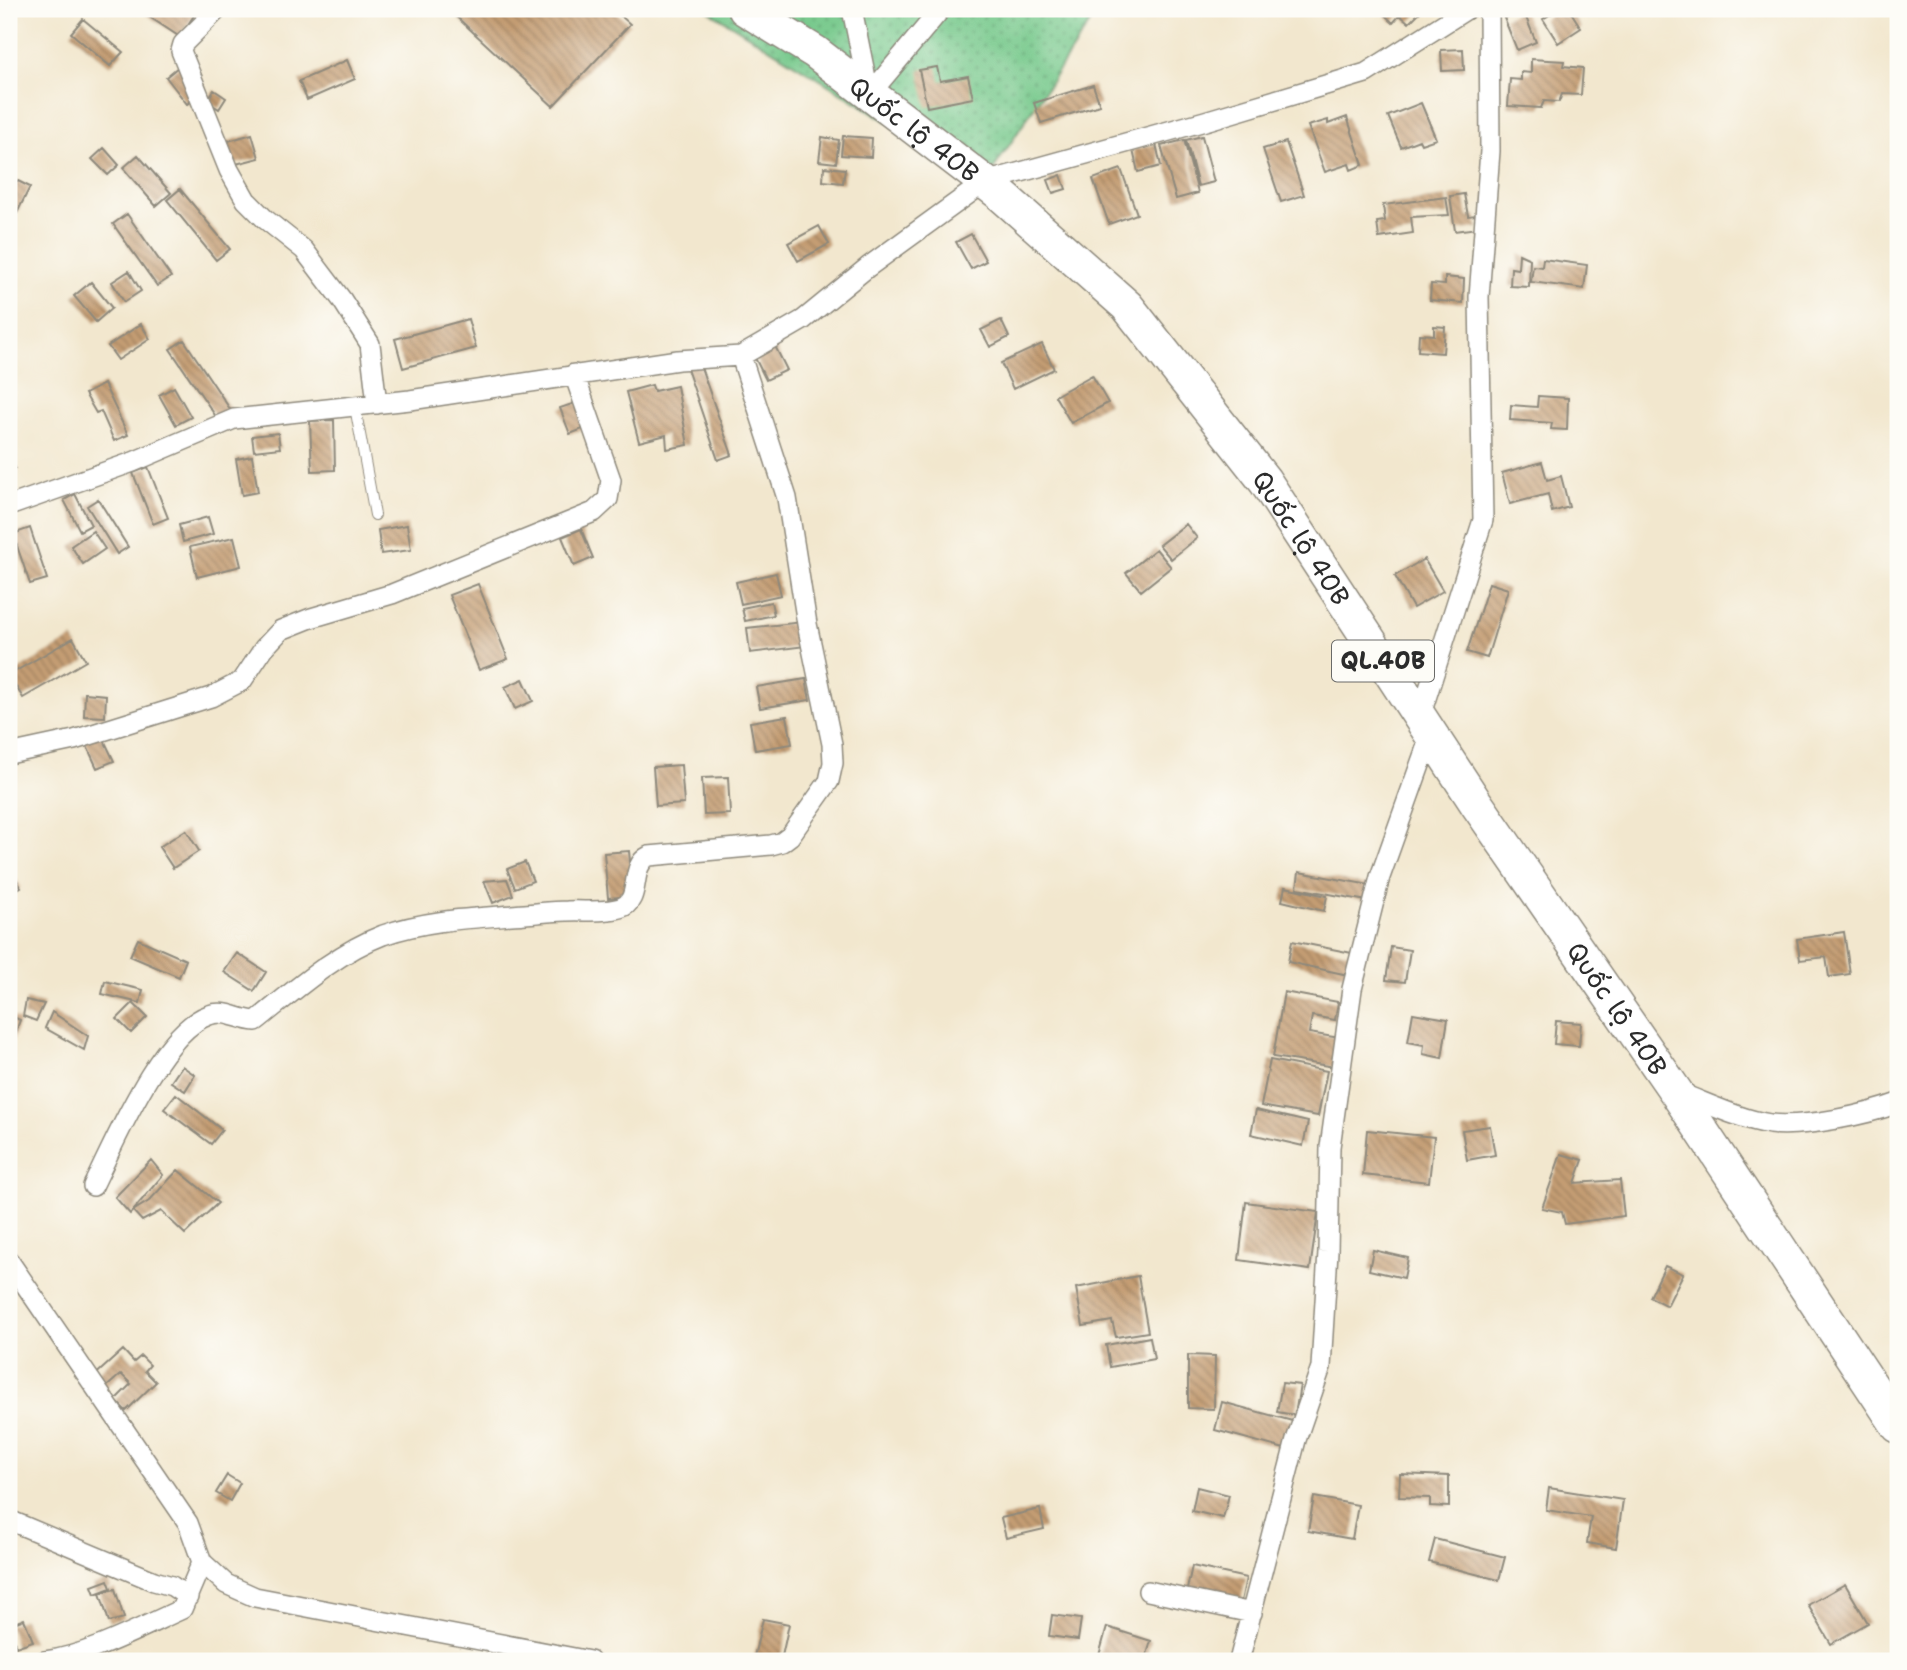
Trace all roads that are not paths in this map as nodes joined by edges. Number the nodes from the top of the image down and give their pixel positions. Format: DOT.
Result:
graph roads {
  1 [pos="218,9"];
  2 [pos="745,9"];
  3 [pos="852,9"];
  4 [pos="941,9"];
  5 [pos="1492,11"];
  6 [pos="1453,12"];
  7 [pos="870,94"];
  8 [pos="985,182"];
  9 [pos="741,356"];
  10 [pos="574,374"];
  11 [pos="377,404"];
  12 [pos="355,407"];
  13 [pos="9,506"];
  14 [pos="375,515"];
  15 [pos="1425,726"];
  16 [pos="9,754"];
  17 [pos="1676,1092"];
  18 [pos="1898,1103"];
  19 [pos="93,1186"];
  20 [pos="9,1261"];
  21 [pos="1898,1426"];
  22 [pos="9,1520"];
  23 [pos="202,1562"];
  24 [pos="1148,1591"];
  25 [pos="188,1597"];
  26 [pos="1252,1613"];
  27 [pos="45,1661"];
  28 [pos="590,1661"];
  29 [pos="1240,1661"];
  1 -- 11 [label="street"];
  2 -- 7 [label="highway, Quốc lộ 40B / QL.40B"];
  3 -- 7 [label="street"];
  4 -- 7 [label="street"];
  5 -- 15 [label="street"];
  6 -- 8 [label="street"];
  7 -- 8 [label="highway, Quốc lộ 40B / QL.40B"];
  8 -- 9 [label="street"];
  8 -- 15 [label="highway, Quốc lộ 40B / QL.40B"];
  9 -- 10 [label="street"];
  9 -- 19 [label="street"];
  10 -- 11 [label="street"];
  10 -- 16 [label="street"];
  11 -- 12 [label="street"];
  12 -- 13 [label="street"];
  12 -- 14 [label="lane"];
  15 -- 17 [label="highway, Quốc lộ 40B / QL.40B"];
  15 -- 26 [label="street"];
  17 -- 18 [label="street"];
  17 -- 21 [label="highway, Quốc lộ 40B / QL.40B"];
  20 -- 23 [label="street"];
  22 -- 25 [label="street"];
  23 -- 25 [label="street"];
  23 -- 28 [label="street"];
  24 -- 26 [label="street"];
  25 -- 27 [label="street"];
  26 -- 29 [label="street"];
}
